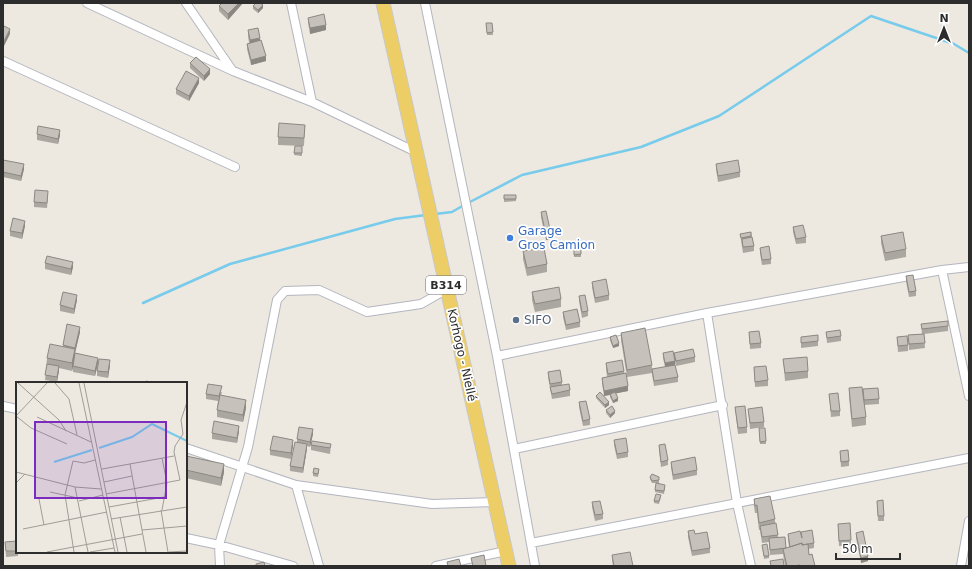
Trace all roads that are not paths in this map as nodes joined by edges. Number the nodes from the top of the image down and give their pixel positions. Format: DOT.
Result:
graph roads {
  1 [pos="87,3"];
  2 [pos="186,3"];
  3 [pos="291,3"];
  4 [pos="383,3"];
  5 [pos="425,3"];
  6 [pos="3,61"];
  7 [pos="233,71"];
  8 [pos="312,102"];
  9 [pos="416,152"];
  10 [pos="235,167"];
  11 [pos="969,267"];
  12 [pos="942,270"];
  13 [pos="447,289"];
  14 [pos="707,313"];
  15 [pos="497,356"];
  16 [pos="969,396"];
  17 [pos="722,405"];
  18 [pos="3,406"];
  19 [pos="16,409"];
  20 [pos="187,448"];
  21 [pos="514,449"];
  22 [pos="969,458"];
  23 [pos="242,468"];
  24 [pos="296,485"];
  25 [pos="495,502"];
  26 [pos="737,503"];
  27 [pos="969,520"];
  28 [pos="187,538"];
  29 [pos="531,543"];
  30 [pos="219,545"];
  31 [pos="506,551"];
  32 [pos="220,566"];
  33 [pos="293,566"];
  34 [pos="319,566"];
  35 [pos="436,566"];
  36 [pos="509,566"];
  37 [pos="535,566"];
  38 [pos="751,566"];
  39 [pos="959,566"];
  1 -- 7 [label="street"];
  2 -- 7 [label="street"];
  3 -- 8 [label="street"];
  4 -- 9 [label="main road, Korhogo - Niellé / B314"];
  5 -- 15 [label="street"];
  6 -- 10 [label="street"];
  7 -- 8 [label="street"];
  8 -- 9 [label="street"];
  9 -- 13 [label="main road, Korhogo - Niellé / B314"];
  11 -- 12 [label="street"];
  12 -- 14 [label="street"];
  12 -- 16 [label="street"];
  13 -- 23 [label="street"];
  13 -- 25 [label="main road, Korhogo - Niellé / B314"];
  14 -- 15 [label="street"];
  14 -- 17 [label="street"];
  15 -- 21 [label="street"];
  17 -- 21 [label="street"];
  17 -- 26 [label="street"];
  18 -- 19 [label="street"];
  20 -- 23 [label="street"];
  21 -- 29 [label="street"];
  22 -- 26 [label="street"];
  23 -- 24 [label="street"];
  23 -- 30 [label="street"];
  24 -- 25 [label="street"];
  24 -- 34 [label="street"];
  25 -- 31 [label="main road, Korhogo - Niellé / B314"];
  26 -- 29 [label="street"];
  26 -- 38 [label="street"];
  27 -- 39 [label="street"];
  28 -- 30 [label="street"];
  29 -- 37 [label="street"];
  30 -- 32 [label="street"];
  30 -- 33 [label="street"];
  31 -- 35 [label="street"];
  31 -- 36 [label="main road, Korhogo - Niellé / B314"];
}
